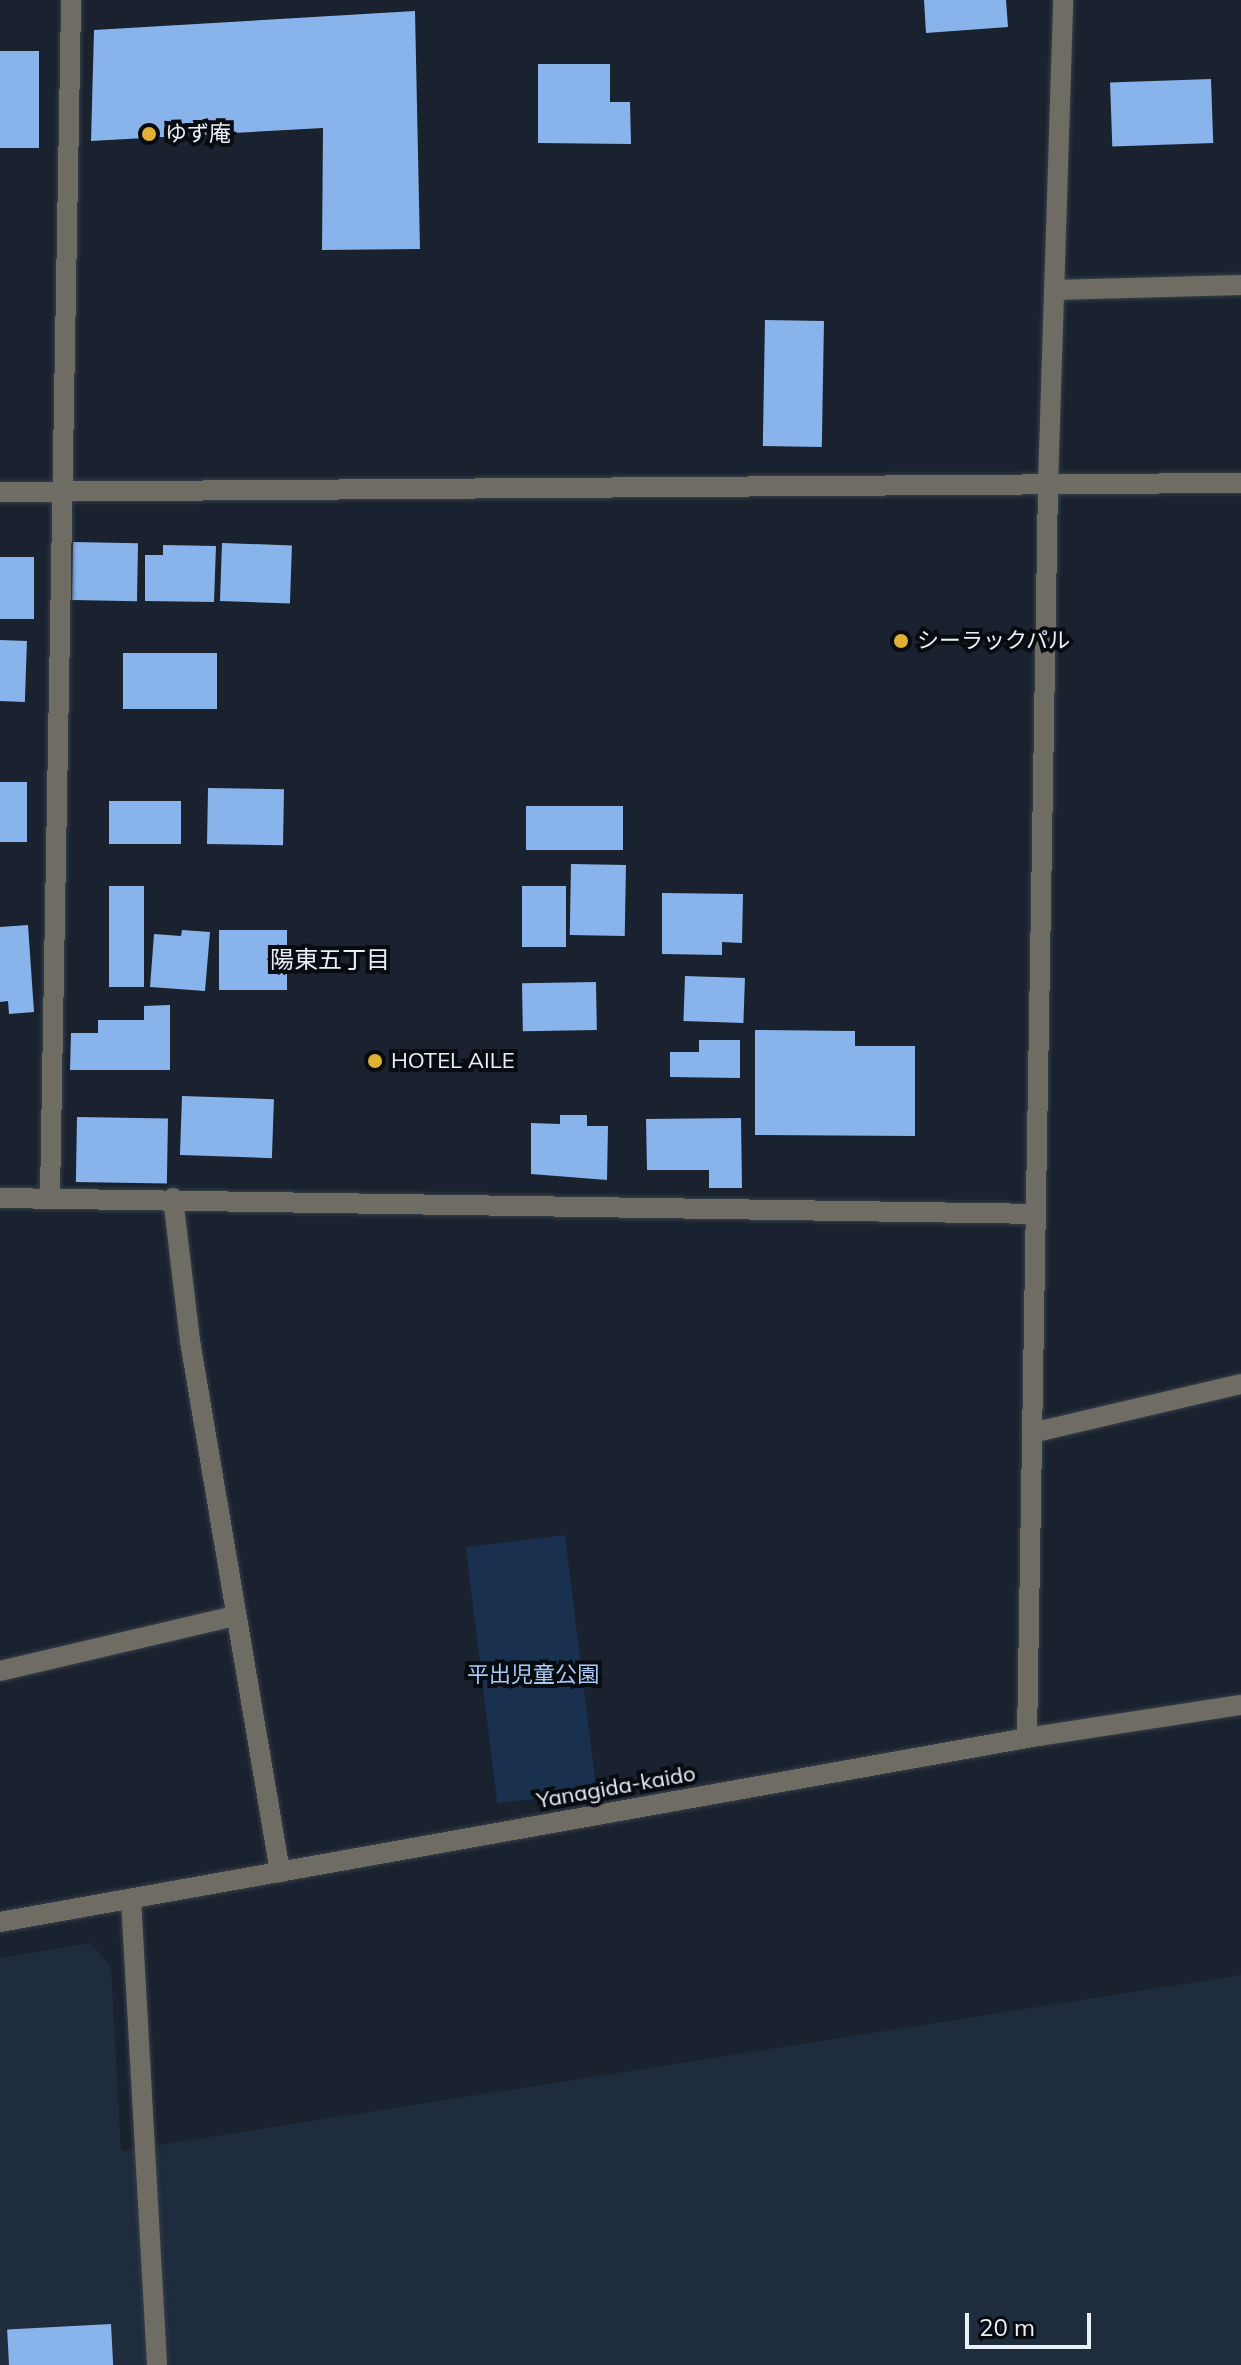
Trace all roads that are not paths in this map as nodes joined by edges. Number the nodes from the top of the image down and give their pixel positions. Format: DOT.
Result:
graph roads {
  1 [pos="71,0"];
  2 [pos="1063,0"];
  3 [pos="1241,285"];
  4 [pos="1054,290"];
  5 [pos="1241,483"];
  6 [pos="1048,485"];
  7 [pos="0,492"];
  8 [pos="60,493"];
  9 [pos="50,1196"];
  10 [pos="0,1198"];
  11 [pos="173,1198"];
  12 [pos="1036,1214"];
  13 [pos="1241,1384"];
  14 [pos="1032,1433"];
  15 [pos="235,1616"];
  16 [pos="0,1671"];
  17 [pos="1241,1705"];
  18 [pos="1027,1738"];
  19 [pos="280,1872"];
  20 [pos="131,1899"];
  21 [pos="0,1922"];
  22 [pos="157,2365"];
  1 -- 8 [label="street"];
  2 -- 4 [label="street"];
  3 -- 4 [label="street"];
  4 -- 6 [label="street"];
  5 -- 6 [label="street"];
  6 -- 8 [label="street"];
  6 -- 12 [label="street"];
  7 -- 8 [label="street"];
  8 -- 9 [label="street"];
  9 -- 10 [label="street"];
  9 -- 11 [label="street"];
  11 -- 12 [label="street"];
  11 -- 15 [label="street"];
  12 -- 14 [label="street"];
  13 -- 14 [label="street"];
  14 -- 18 [label="street"];
  15 -- 16 [label="street"];
  15 -- 19 [label="street"];
  17 -- 18 [label="street, Yanagida-kaido"];
  18 -- 19 [label="street, Yanagida-kaido"];
  19 -- 20 [label="street, Yanagida-kaido"];
  20 -- 21 [label="street, Yanagida-kaido"];
  20 -- 22 [label="street"];
}
